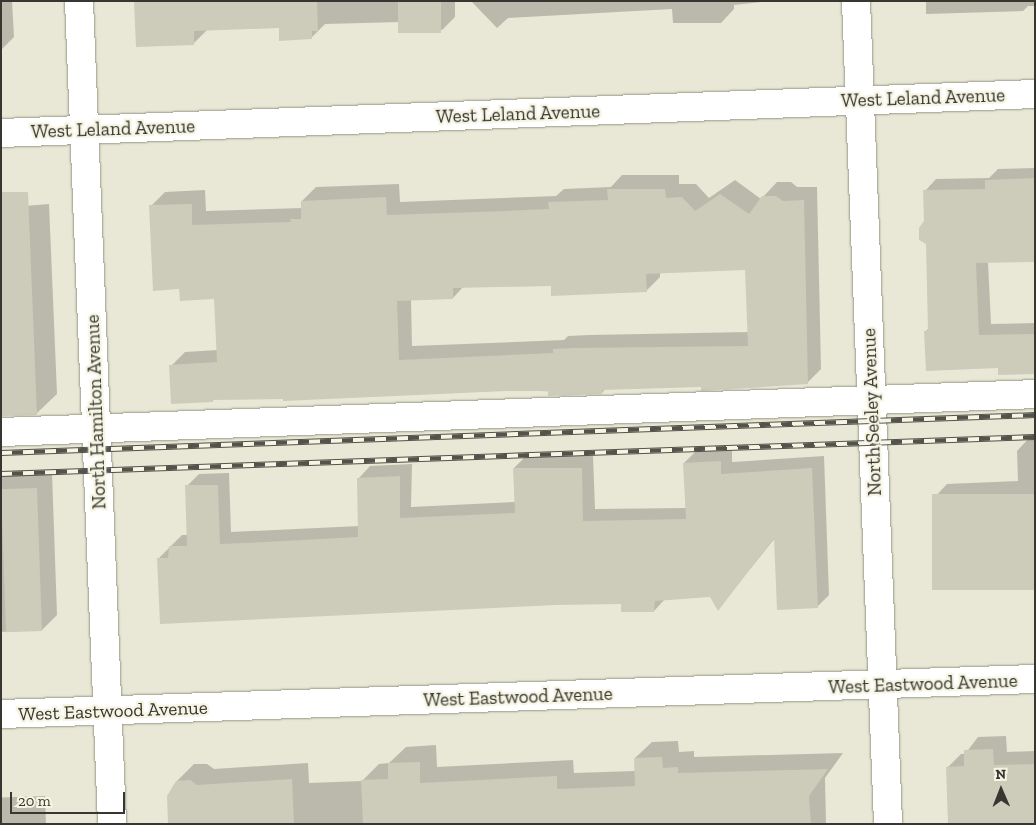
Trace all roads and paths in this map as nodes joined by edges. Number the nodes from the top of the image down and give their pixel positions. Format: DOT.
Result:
graph roads {
  1 [pos="79,1"];
  2 [pos="856,1"];
  3 [pos="1035,94"];
  4 [pos="860,100"];
  5 [pos="84,130"];
  6 [pos="1,133"];
  7 [pos="1035,394"];
  8 [pos="871,400"];
  9 [pos="96,428"];
  10 [pos="1,432"];
  11 [pos="1035,679"];
  12 [pos="883,685"];
  13 [pos="107,711"];
  14 [pos="1,714"];
  15 [pos="112,824"];
  16 [pos="888,824"];
  1 -- 5 [label="street, North Hamilton Avenue"];
  2 -- 4 [label="street, North Seeley Avenue"];
  3 -- 4 [label="street, West Leland Avenue"];
  4 -- 5 [label="street, West Leland Avenue"];
  4 -- 8 [label="street, North Seeley Avenue"];
  5 -- 6 [label="street, West Leland Avenue"];
  5 -- 9 [label="street, North Hamilton Avenue"];
  7 -- 8 [label="street"];
  8 -- 9 [label="street"];
  8 -- 12 [label="street, North Seeley Avenue"];
  9 -- 10 [label="street"];
  9 -- 13 [label="street, North Hamilton Avenue"];
  11 -- 12 [label="street, West Eastwood Avenue"];
  12 -- 13 [label="street, West Eastwood Avenue"];
  12 -- 16 [label="street, North Seeley Avenue"];
  13 -- 14 [label="street, West Eastwood Avenue"];
  13 -- 15 [label="street, North Hamilton Avenue"];
}
